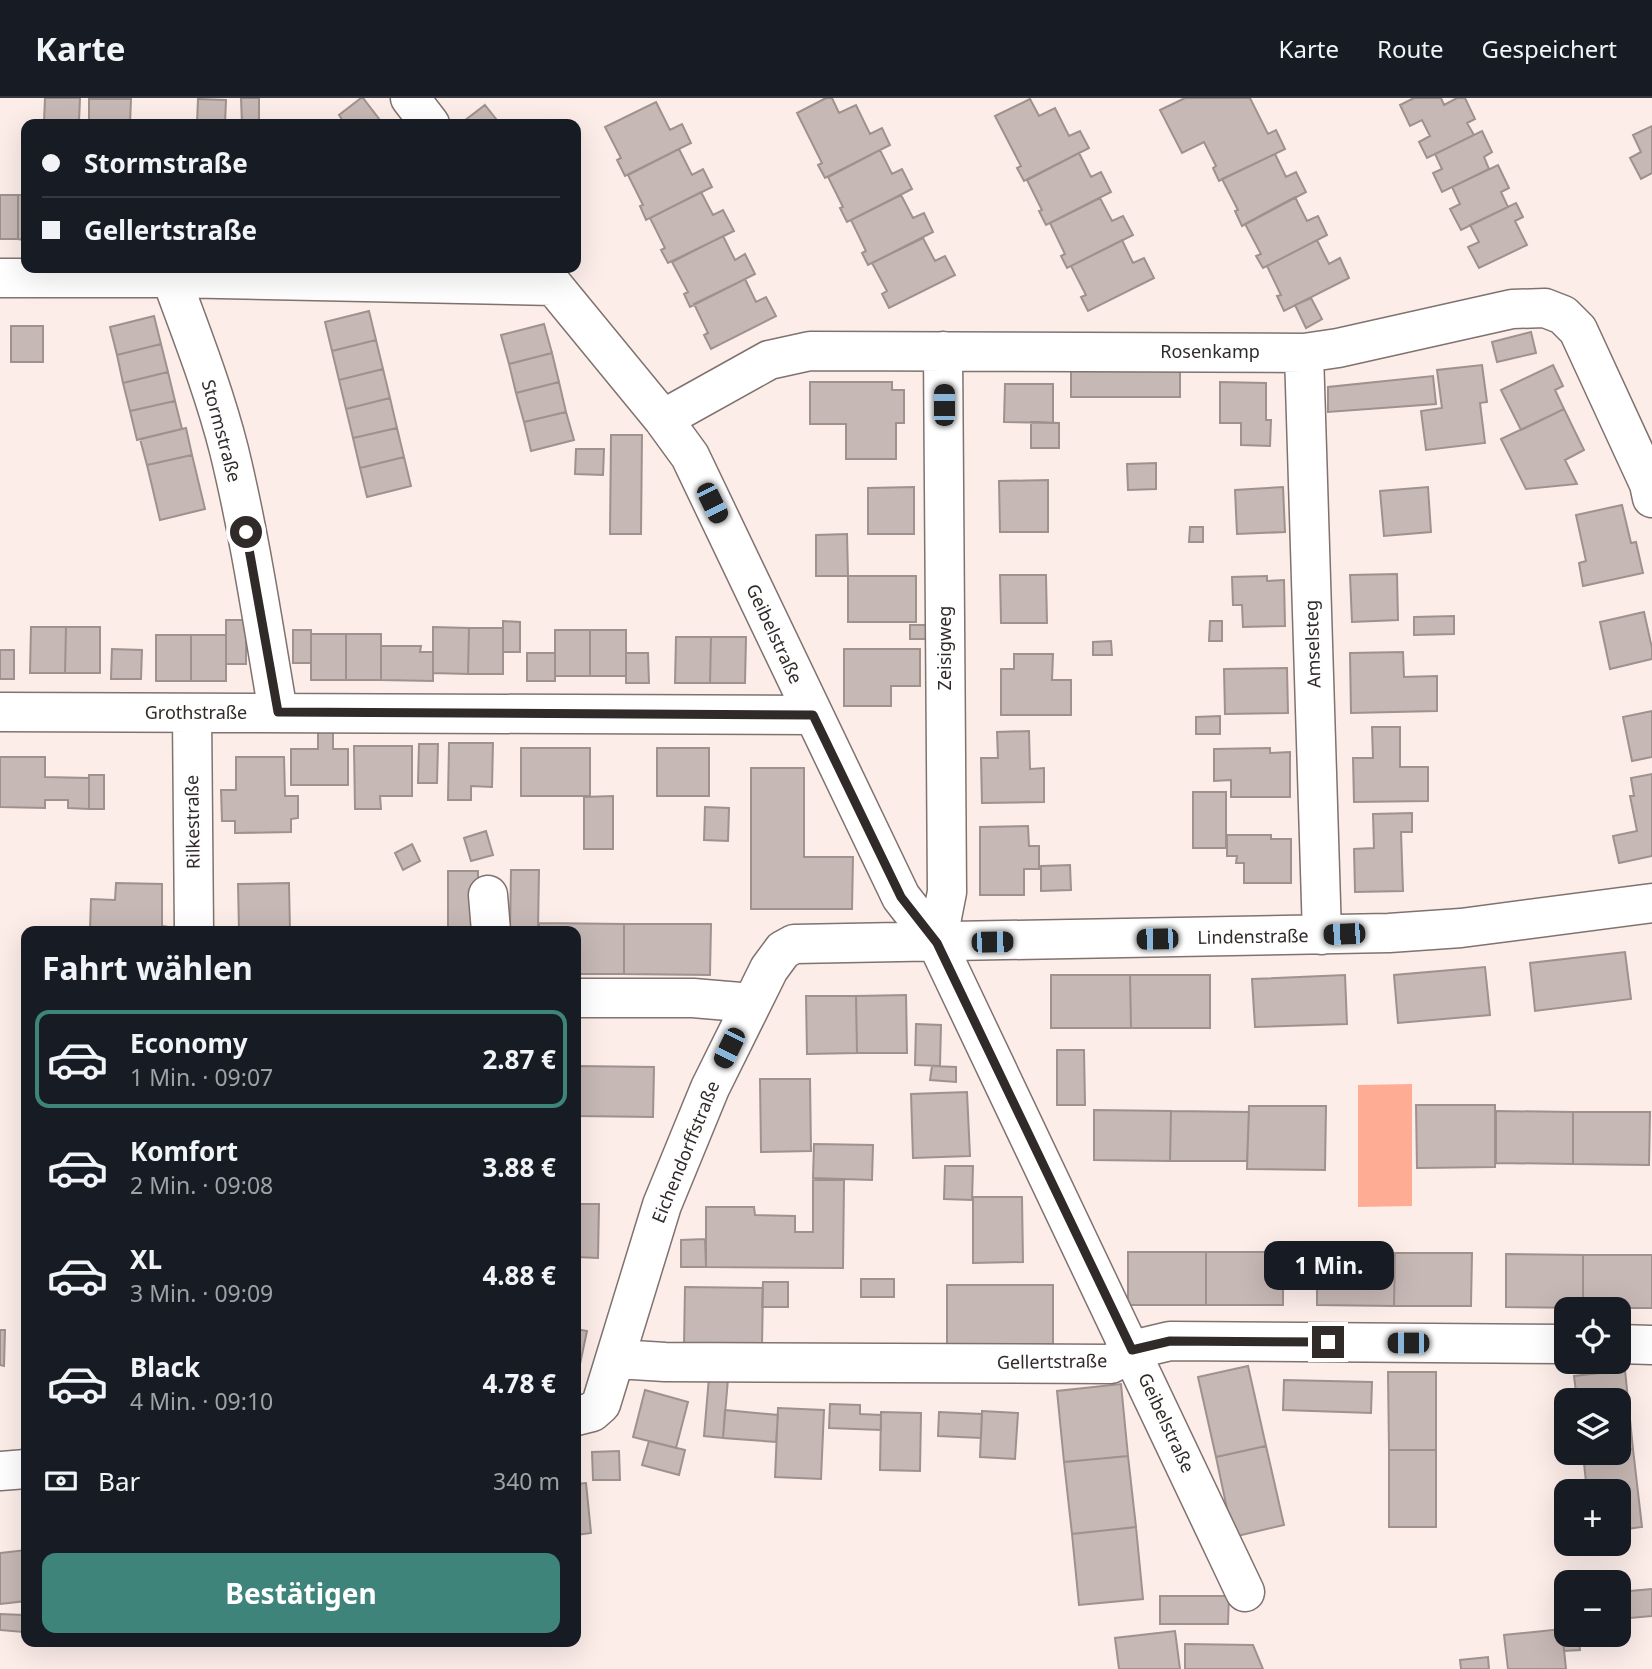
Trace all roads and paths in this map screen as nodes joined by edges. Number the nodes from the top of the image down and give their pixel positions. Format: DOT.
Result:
graph roads {
  1 [pos="410,98"];
  2 [pos="426,119"];
  3 [pos="546,277"];
  4 [pos="0,278"];
  5 [pos="171,278"];
  6 [pos="943,351"];
  7 [pos="1304,353"];
  8 [pos="663,419"];
  9 [pos="1651,488"];
  10 [pos="0,712"];
  11 [pos="278,712"];
  12 [pos="192,714"];
  13 [pos="813,715"];
  14 [pos="1652,903"];
  15 [pos="194,926"];
  16 [pos="1322,935"];
  17 [pos="937,943"];
  18 [pos="581,998"];
  19 [pos="752,1003"];
  20 [pos="1554,1344"];
  21 [pos="1631,1345"];
  22 [pos="1652,1345"];
  23 [pos="1132,1350"];
  24 [pos="617,1359"];
  25 [pos="581,1415"];
  26 [pos="21,1469"];
  27 [pos="0,1471"];
  28 [pos="1245,1592"];
  1 -- 2 [label="street"];
  3 -- 5 [label="street"];
  3 -- 8 [label="street, Geibelstraße"];
  4 -- 5 [label="street"];
  5 -- 11 [label="street, Stormstraße"];
  6 -- 7 [label="street, Rosenkamp"];
  6 -- 8 [label="street, Rosenkamp"];
  6 -- 17 [label="street, Zeisigweg"];
  7 -- 9 [label="street, Rosenkamp"];
  7 -- 16 [label="street, Amselsteg"];
  8 -- 13 [label="street, Geibelstraße"];
  10 -- 12 [label="street, Grothstraße"];
  11 -- 12 [label="street, Grothstraße"];
  11 -- 13 [label="street, Grothstraße"];
  12 -- 15 [label="street, Rilkestraße"];
  13 -- 17 [label="street, Geibelstraße"];
  14 -- 16 [label="street, Lindenstraße"];
  16 -- 17 [label="street, Lindenstraße"];
  17 -- 19 [label="street, Eichendorffstraße"];
  17 -- 23 [label="street, Geibelstraße"];
  18 -- 19 [label="street"];
  19 -- 24 [label="street, Eichendorffstraße"];
  20 -- 23 [label="street, Gellertstraße"];
  21 -- 22 [label="street"];
  23 -- 24 [label="street, Gellertstraße"];
  23 -- 28 [label="street, Geibelstraße"];
  24 -- 25 [label="street, Eichendorffstraße"];
  26 -- 27 [label="street"];
}
